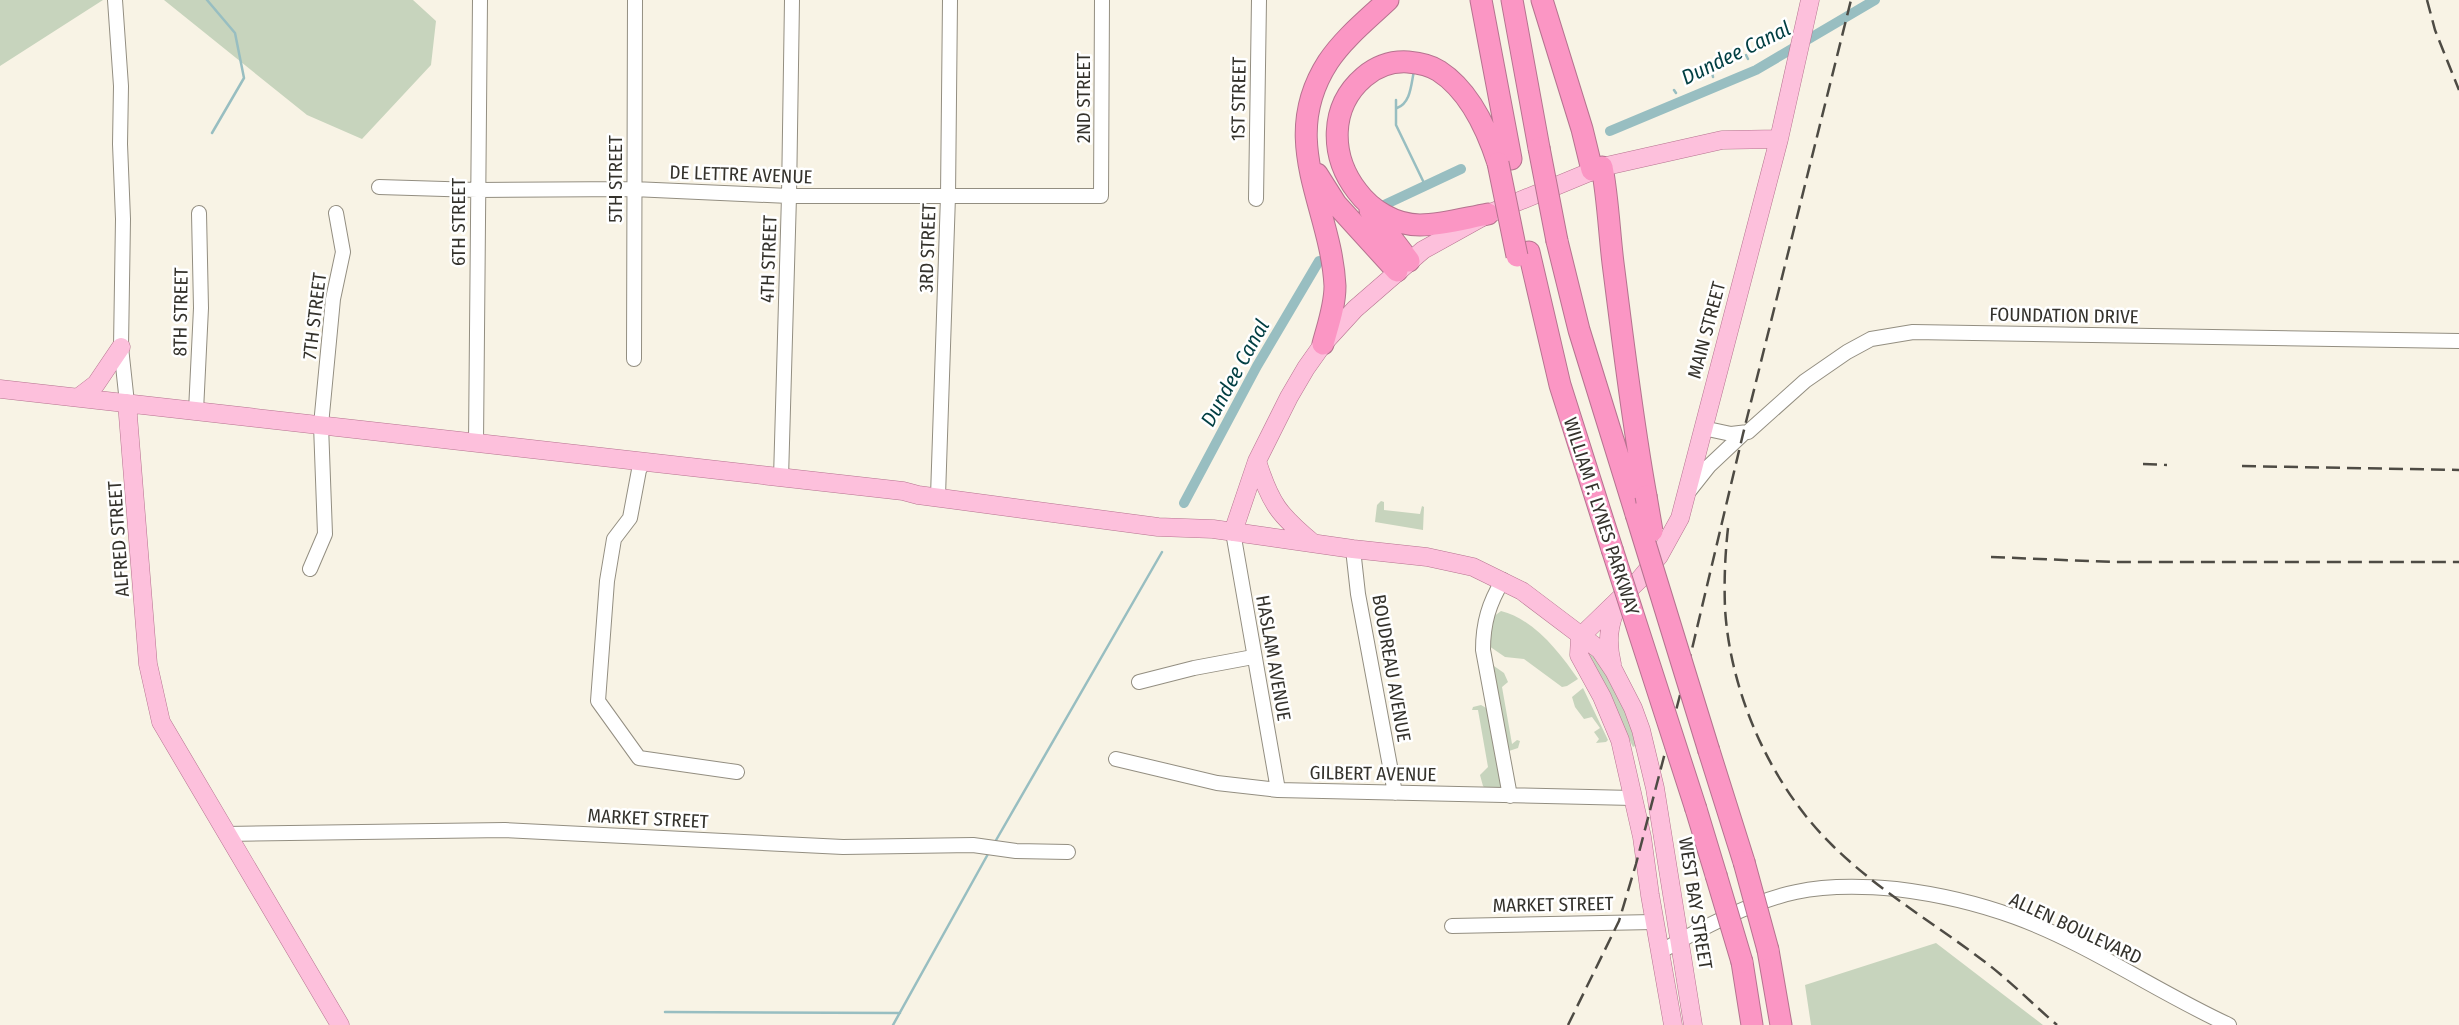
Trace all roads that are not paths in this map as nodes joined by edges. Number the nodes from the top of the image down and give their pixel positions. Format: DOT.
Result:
graph roads {
  1 [pos="116,0"];
  2 [pos="480,0"];
  3 [pos="635,0"];
  4 [pos="792,0"];
  5 [pos="950,0"];
  6 [pos="1102,0"];
  7 [pos="1259,0"];
  8 [pos="1388,0"];
  9 [pos="1481,0"];
  10 [pos="1512,0"];
  11 [pos="1542,0"];
  12 [pos="1810,0"];
  13 [pos="1779,139"];
  14 [pos="1306,154"];
  15 [pos="1505,161"];
  16 [pos="1602,167"];
  17 [pos="379,187"];
  18 [pos="477,190"];
  19 [pos="633,190"];
  20 [pos="1358,192"];
  21 [pos="789,196"];
  22 [pos="948,196"];
  23 [pos="1101,196"];
  24 [pos="1256,200"];
  25 [pos="198,213"];
  26 [pos="336,213"];
  27 [pos="1488,214"];
  28 [pos="1403,266"];
  29 [pos="2459,341"];
  30 [pos="1323,344"];
  31 [pos="121,346"];
  32 [pos="635,359"];
  33 [pos="0,389"];
  34 [pos="79,397"];
  35 [pos="127,403"];
  36 [pos="196,411"];
  37 [pos="321,425"];
  38 [pos="1703,428"];
  39 [pos="1743,434"];
  40 [pos="476,443"];
  41 [pos="1257,461"];
  42 [pos="644,463"];
  43 [pos="781,478"];
  44 [pos="1688,495"];
  45 [pos="938,496"];
  46 [pos="1641,505"];
  47 [pos="1233,532"];
  48 [pos="1313,543"];
  49 [pos="1353,550"];
  50 [pos="310,569"];
  51 [pos="1503,580"];
  52 [pos="1621,598"];
  53 [pos="1580,637"];
  54 [pos="1254,657"];
  55 [pos="1614,671"];
  56 [pos="1139,682"];
  57 [pos="1116,759"];
  58 [pos="737,772"];
  59 [pos="1278,790"];
  60 [pos="1395,793"];
  61 [pos="1510,796"];
  62 [pos="1633,798"];
  63 [pos="226,834"];
  64 [pos="1068,852"];
  65 [pos="1654,922"];
  66 [pos="1452,926"];
  67 [pos="1681,940"];
  68 [pos="1660,952"];
  69 [pos="340,1025"];
  70 [pos="1673,1025"];
  71 [pos="1693,1025"];
  72 [pos="1752,1025"];
  73 [pos="1781,1025"];
  74 [pos="2229,1025"];
  1 -- 31 [label="street, ALFRED STREET"];
  2 -- 18 [label="street, 6TH STREET"];
  3 -- 19 [label="street, 5TH STREET"];
  4 -- 21 [label="street, 4TH STREET"];
  5 -- 22 [label="street, 3RD STREET"];
  6 -- 23 [label="street, 2ND STREET"];
  7 -- 24 [label="street, 1ST STREET"];
  8 -- 14 [label="highway"];
  9 -- 15 [label="highway, WILLIAM F. LYNES PARKWAY"];
  10 -- 46 [label="highway, WILLIAM F. LYNES PARKWAY, bridge"];
  11 -- 16 [label="highway"];
  12 -- 13 [label="main road, MAIN STREET"];
  13 -- 16 [label="main road"];
  13 -- 38 [label="main road, MAIN STREET"];
  14 -- 28 [label="highway"];
  14 -- 30 [label="highway"];
  15 -- 20 [label="highway"];
  15 -- 72 [label="highway, WILLIAM F. LYNES PARKWAY, bridge"];
  16 -- 27 [label="main road"];
  16 -- 46 [label="highway"];
  17 -- 18 [label="street, DE LETTRE AVENUE"];
  18 -- 19 [label="street, DE LETTRE AVENUE"];
  18 -- 40 [label="street, 6TH STREET"];
  19 -- 21 [label="street, DE LETTRE AVENUE"];
  19 -- 32 [label="street, 5TH STREET"];
  20 -- 27 [label="highway"];
  20 -- 28 [label="highway"];
  21 -- 22 [label="street, DE LETTRE AVENUE"];
  21 -- 43 [label="street, 4TH STREET"];
  22 -- 23 [label="street, DE LETTRE AVENUE"];
  22 -- 45 [label="street, 3RD STREET"];
  25 -- 36 [label="street, 8TH STREET"];
  26 -- 37 [label="street, 7TH STREET"];
  27 -- 28 [label="main road"];
  28 -- 30 [label="main road"];
  29 -- 39 [label="street, FOUNDATION DRIVE"];
  30 -- 41 [label="main road"];
  31 -- 34 [label="main road"];
  31 -- 35 [label="street, ALFRED STREET"];
  33 -- 34 [label="main road"];
  34 -- 35 [label="main road"];
  35 -- 36 [label="main road"];
  35 -- 63 [label="main road, ALFRED STREET"];
  36 -- 37 [label="main road"];
  37 -- 40 [label="main road"];
  37 -- 50 [label="street, 7TH STREET"];
  38 -- 39 [label="street"];
  38 -- 44 [label="main road, MAIN STREET"];
  39 -- 44 [label="street, FOUNDATION DRIVE"];
  40 -- 42 [label="main road"];
  41 -- 47 [label="main road"];
  41 -- 48 [label="main road"];
  42 -- 43 [label="main road"];
  42 -- 58 [label="street"];
  43 -- 45 [label="main road"];
  44 -- 52 [label="main road, MAIN STREET"];
  45 -- 47 [label="main road"];
  46 -- 73 [label="highway, WILLIAM F. LYNES PARKWAY, bridge"];
  47 -- 48 [label="main road"];
  47 -- 54 [label="street, HASLAM AVENUE"];
  48 -- 49 [label="main road"];
  49 -- 51 [label="main road"];
  49 -- 60 [label="street, BOUDREAU AVENUE"];
  51 -- 53 [label="main road"];
  51 -- 61 [label="street"];
  52 -- 53 [label="main road, MAIN STREET"];
  52 -- 55 [label="main road"];
  53 -- 55 [label="main road"];
  53 -- 62 [label="main road"];
  54 -- 56 [label="street"];
  54 -- 59 [label="street, HASLAM AVENUE"];
  55 -- 67 [label="main road, WEST BAY STREET"];
  57 -- 59 [label="street, GILBERT AVENUE"];
  59 -- 60 [label="street, GILBERT AVENUE"];
  60 -- 61 [label="street, GILBERT AVENUE"];
  61 -- 62 [label="street, GILBERT AVENUE"];
  62 -- 65 [label="main road"];
  63 -- 64 [label="street, MARKET STREET"];
  63 -- 69 [label="main road, ALFRED STREET"];
  65 -- 66 [label="street, MARKET STREET"];
  65 -- 68 [label="main road"];
  67 -- 68 [label="street, ALLEN BOULEVARD"];
  67 -- 71 [label="main road, WEST BAY STREET"];
  67 -- 74 [label="street, ALLEN BOULEVARD"];
  68 -- 70 [label="main road"];
}
